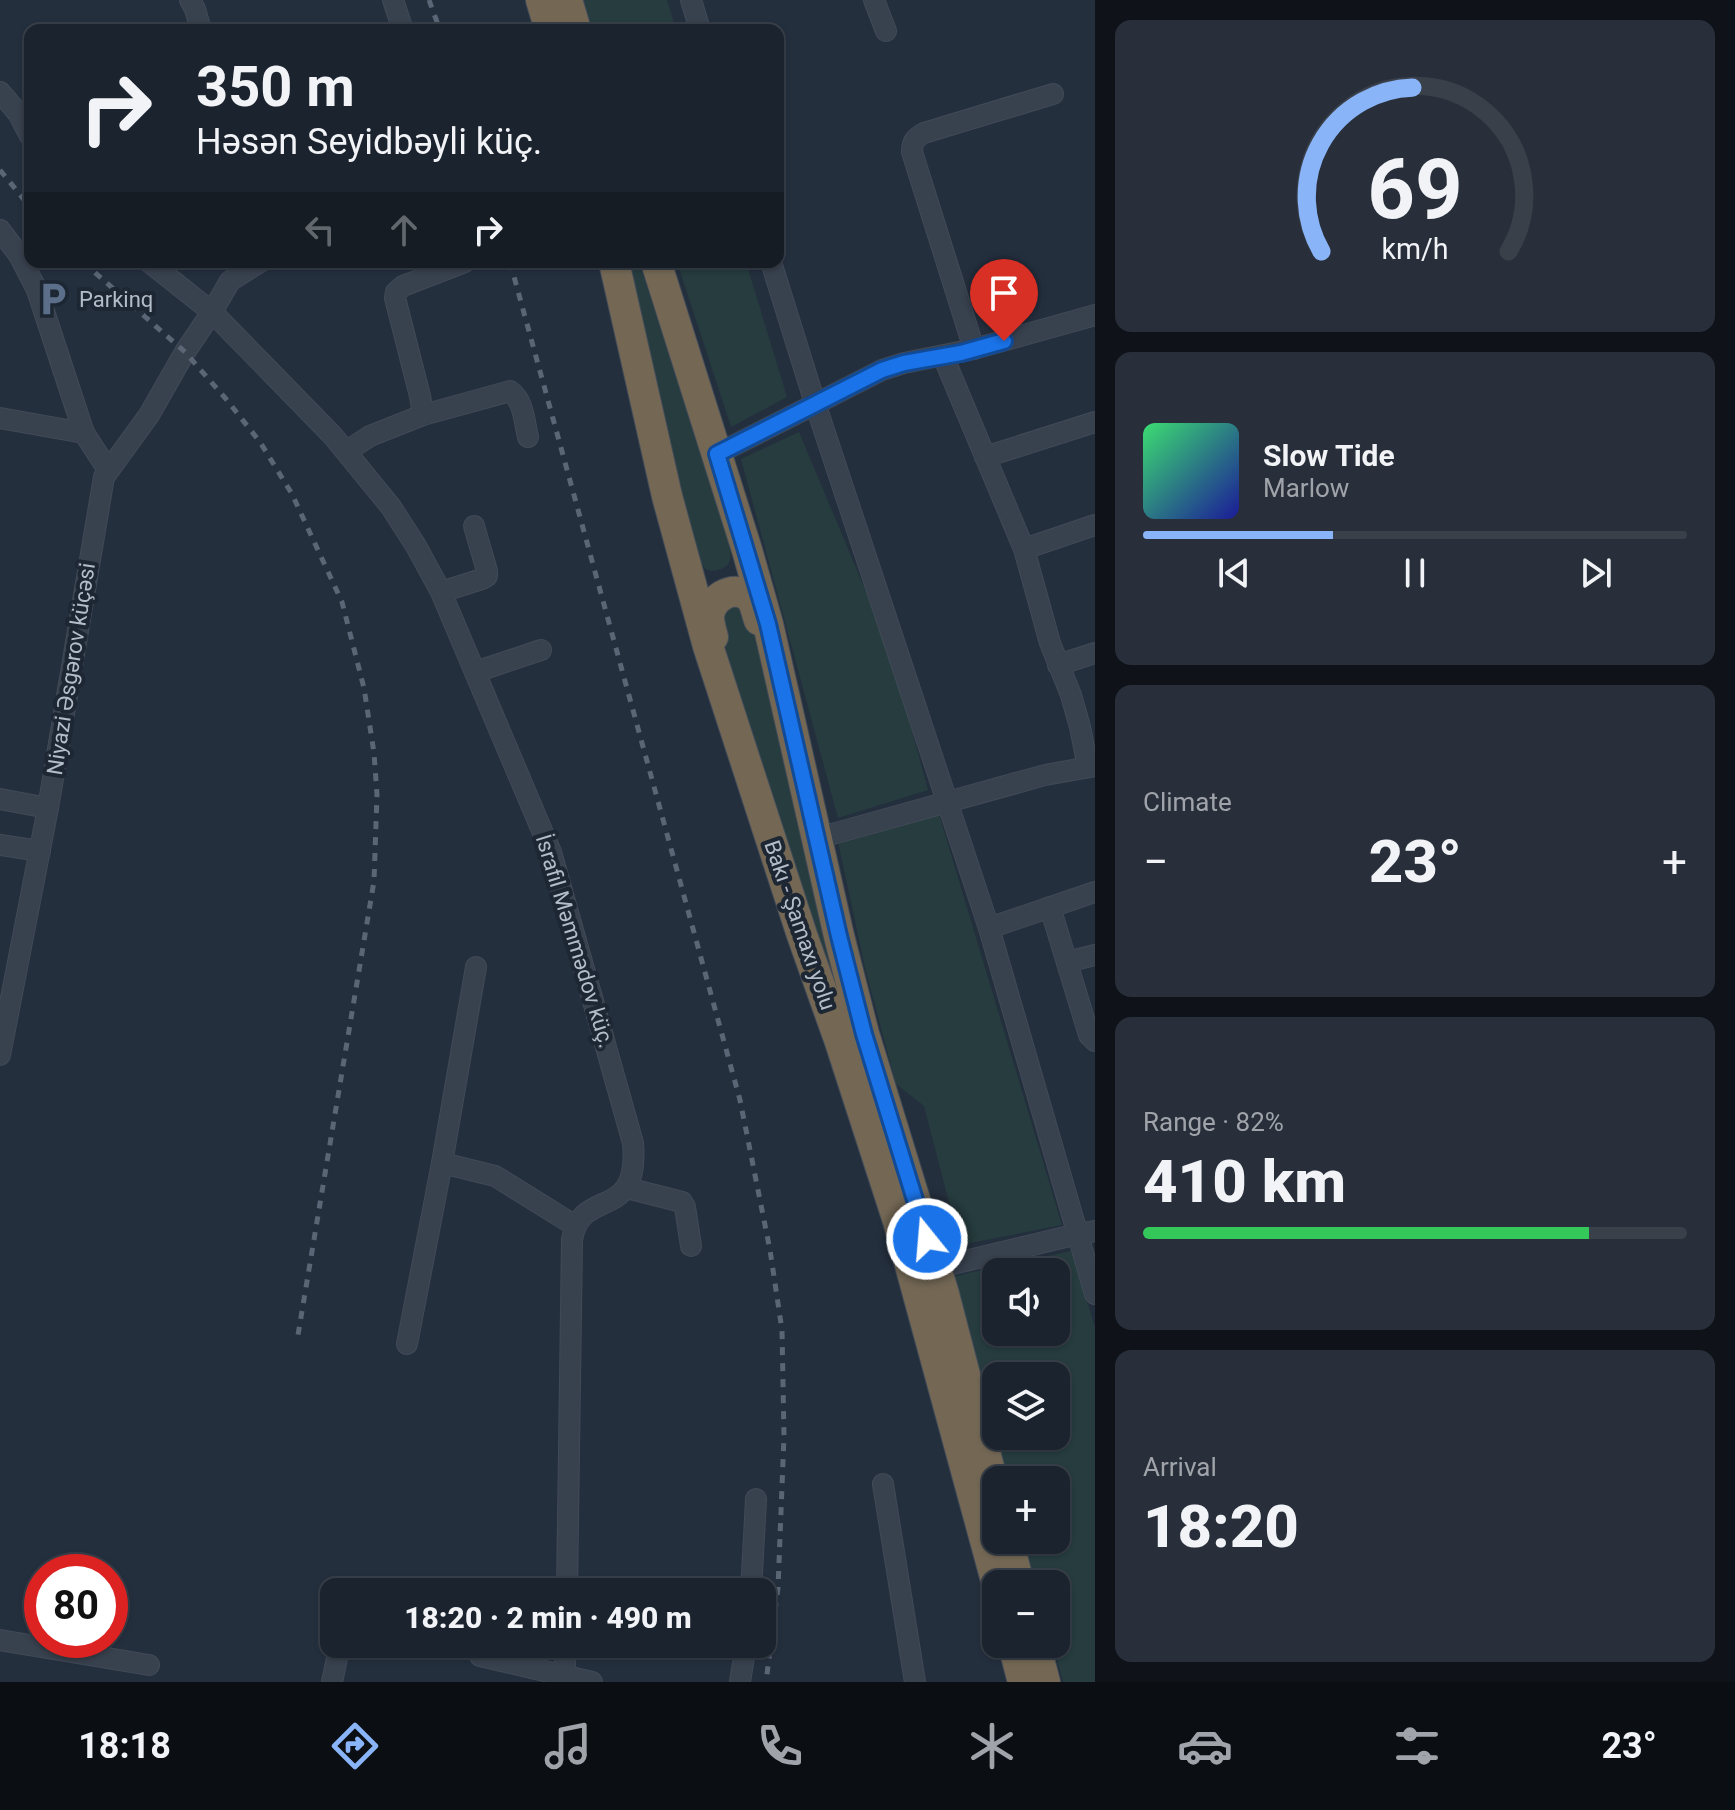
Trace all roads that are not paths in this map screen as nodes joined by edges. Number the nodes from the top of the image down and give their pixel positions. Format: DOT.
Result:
graph roads {
  1 [pos="190,0"];
  2 [pos="393,0"];
  3 [pos="541,0"];
  4 [pos="567,0"];
  5 [pos="691,0"];
  6 [pos="874,0"];
  7 [pos="199,24"];
  8 [pos="401,24"];
  9 [pos="548,24"];
  10 [pos="574,24"];
  11 [pos="698,24"];
  12 [pos="886,31"];
  13 [pos="0,92"];
  14 [pos="1053,94"];
  15 [pos="24,124"];
  16 [pos="0,230"];
  17 [pos="24,265"];
  18 [pos="26,268"];
  19 [pos="157,268"];
  20 [pos="450,268"];
  21 [pos="615,268"];
  22 [pos="658,268"];
  23 [pos="773,268"];
  24 [pos="233,271"];
  25 [pos="212,312"];
  26 [pos="1095,315"];
  27 [pos="974,349"];
  28 [pos="943,356"];
  29 [pos="815,403"];
  30 [pos="423,415"];
  31 [pos="0,418"];
  32 [pos="1095,422"];
  33 [pos="84,433"];
  34 [pos="528,437"];
  35 [pos="347,451"];
  36 [pos="985,457"];
  37 [pos="721,466"];
  38 [pos="108,470"];
  39 [pos="667,496"];
  40 [pos="1095,525"];
  41 [pos="474,526"];
  42 [pos="1024,549"];
  43 [pos="441,592"];
  44 [pos="541,650"];
  45 [pos="1095,653"];
  46 [pos="1058,665"];
  47 [pos="475,672"];
  48 [pos="787,701"];
  49 [pos="729,712"];
  50 [pos="1091,766"];
  51 [pos="0,799"];
  52 [pos="947,803"];
  53 [pos="48,808"];
  54 [pos="818,838"];
  55 [pos="0,845"];
  56 [pos="40,851"];
  57 [pos="1095,892"];
  58 [pos="1050,907"];
  59 [pos="989,928"];
  60 [pos="1095,955"];
  61 [pos="1067,962"];
  62 [pos="476,967"];
  63 [pos="1095,1041"];
  64 [pos="0,1055"];
  65 [pos="442,1163"];
  66 [pos="627,1188"];
  67 [pos="574,1225"];
  68 [pos="1086,1232"];
  69 [pos="691,1246"];
  70 [pos="936,1268"];
  71 [pos="1095,1294"];
  72 [pos="407,1344"];
  73 [pos="989,1466"];
  74 [pos="883,1484"];
  75 [pos="756,1499"];
  76 [pos="993,1570"];
  77 [pos="567,1578"];
  78 [pos="752,1578"];
  79 [pos="0,1640"];
  80 [pos="337,1658"];
  81 [pos="488,1658"];
  82 [pos="565,1658"];
  83 [pos="744,1658"];
  84 [pos="1017,1658"];
  85 [pos="1039,1658"];
  86 [pos="149,1665"];
  87 [pos="564,1678"];
  88 [pos="332,1682"];
  89 [pos="592,1682"];
  90 [pos="740,1682"];
  91 [pos="915,1682"];
  92 [pos="1023,1682"];
  93 [pos="1045,1682"];
  1 -- 7 [label="street"];
  2 -- 8 [label="street"];
  3 -- 9 [label="highway"];
  4 -- 10 [label="highway"];
  5 -- 11 [label="street"];
  6 -- 12 [label="street"];
  13 -- 15 [label="street"];
  14 -- 27 [label="street"];
  16 -- 17 [label="street"];
  18 -- 33 [label="street"];
  19 -- 25 [label="street, İsrafil Məmmədov küç."];
  20 -- 30 [label="street"];
  21 -- 39 [label="highway, Bakı - Şamaxı yolu"];
  22 -- 37 [label="highway, Bakı - Şamaxı yolu"];
  23 -- 29 [label="street"];
  24 -- 25 [label="street, Niyazi Əsgərov küçəsi"];
  25 -- 35 [label="street, İsrafil Məmmədov küç."];
  25 -- 38 [label="street, Niyazi Əsgərov küçəsi"];
  26 -- 27 [label="street"];
  27 -- 28 [label="street"];
  28 -- 29 [label="street"];
  28 -- 36 [label="street"];
  29 -- 37 [label="street"];
  29 -- 52 [label="street"];
  30 -- 34 [label="street"];
  30 -- 35 [label="street"];
  31 -- 33 [label="street"];
  32 -- 36 [label="street"];
  33 -- 38 [label="street"];
  35 -- 43 [label="street, İsrafil Məmmədov küç."];
  36 -- 42 [label="street"];
  37 -- 39 [label="highway"];
  37 -- 48 [label="highway, Bakı - Şamaxı yolu"];
  38 -- 53 [label="street, Niyazi Əsgərov küçəsi"];
  39 -- 49 [label="highway, Bakı - Şamaxı yolu"];
  40 -- 42 [label="street"];
  41 -- 43 [label="street"];
  42 -- 46 [label="street"];
  43 -- 47 [label="street, İsrafil Məmmədov küç."];
  44 -- 47 [label="street"];
  45 -- 46 [label="street"];
  46 -- 50 [label="street"];
  47 -- 66 [label="street, İsrafil Məmmədov küç."];
  48 -- 49 [label="highway"];
  48 -- 54 [label="highway, Bakı - Şamaxı yolu"];
  49 -- 76 [label="highway, Bakı - Şamaxı yolu"];
  50 -- 52 [label="street"];
  51 -- 53 [label="street"];
  52 -- 54 [label="street"];
  52 -- 59 [label="street"];
  53 -- 56 [label="street, Niyazi Əsgərov küçəsi"];
  54 -- 70 [label="highway, Bakı - Şamaxı yolu"];
  55 -- 56 [label="street"];
  56 -- 64 [label="street, Niyazi Əsgərov küçəsi"];
  57 -- 58 [label="street"];
  58 -- 59 [label="street"];
  58 -- 61 [label="street"];
  59 -- 68 [label="street"];
  60 -- 61 [label="street"];
  61 -- 63 [label="street"];
  62 -- 65 [label="street"];
  65 -- 67 [label="street"];
  65 -- 72 [label="street"];
  66 -- 67 [label="street"];
  66 -- 69 [label="street"];
  67 -- 77 [label="street"];
  68 -- 70 [label="street"];
  68 -- 71 [label="street"];
  70 -- 73 [label="highway, Bakı - Şamaxı yolu"];
  74 -- 91 [label="street"];
  75 -- 78 [label="street"];
  79 -- 86 [label="street"];
  80 -- 88 [label="street"];
  81 -- 87 [label="street"];
  82 -- 87 [label="street"];
  83 -- 90 [label="street"];
  84 -- 92 [label="highway"];
  85 -- 93 [label="highway"];
  87 -- 89 [label="street"];
}
